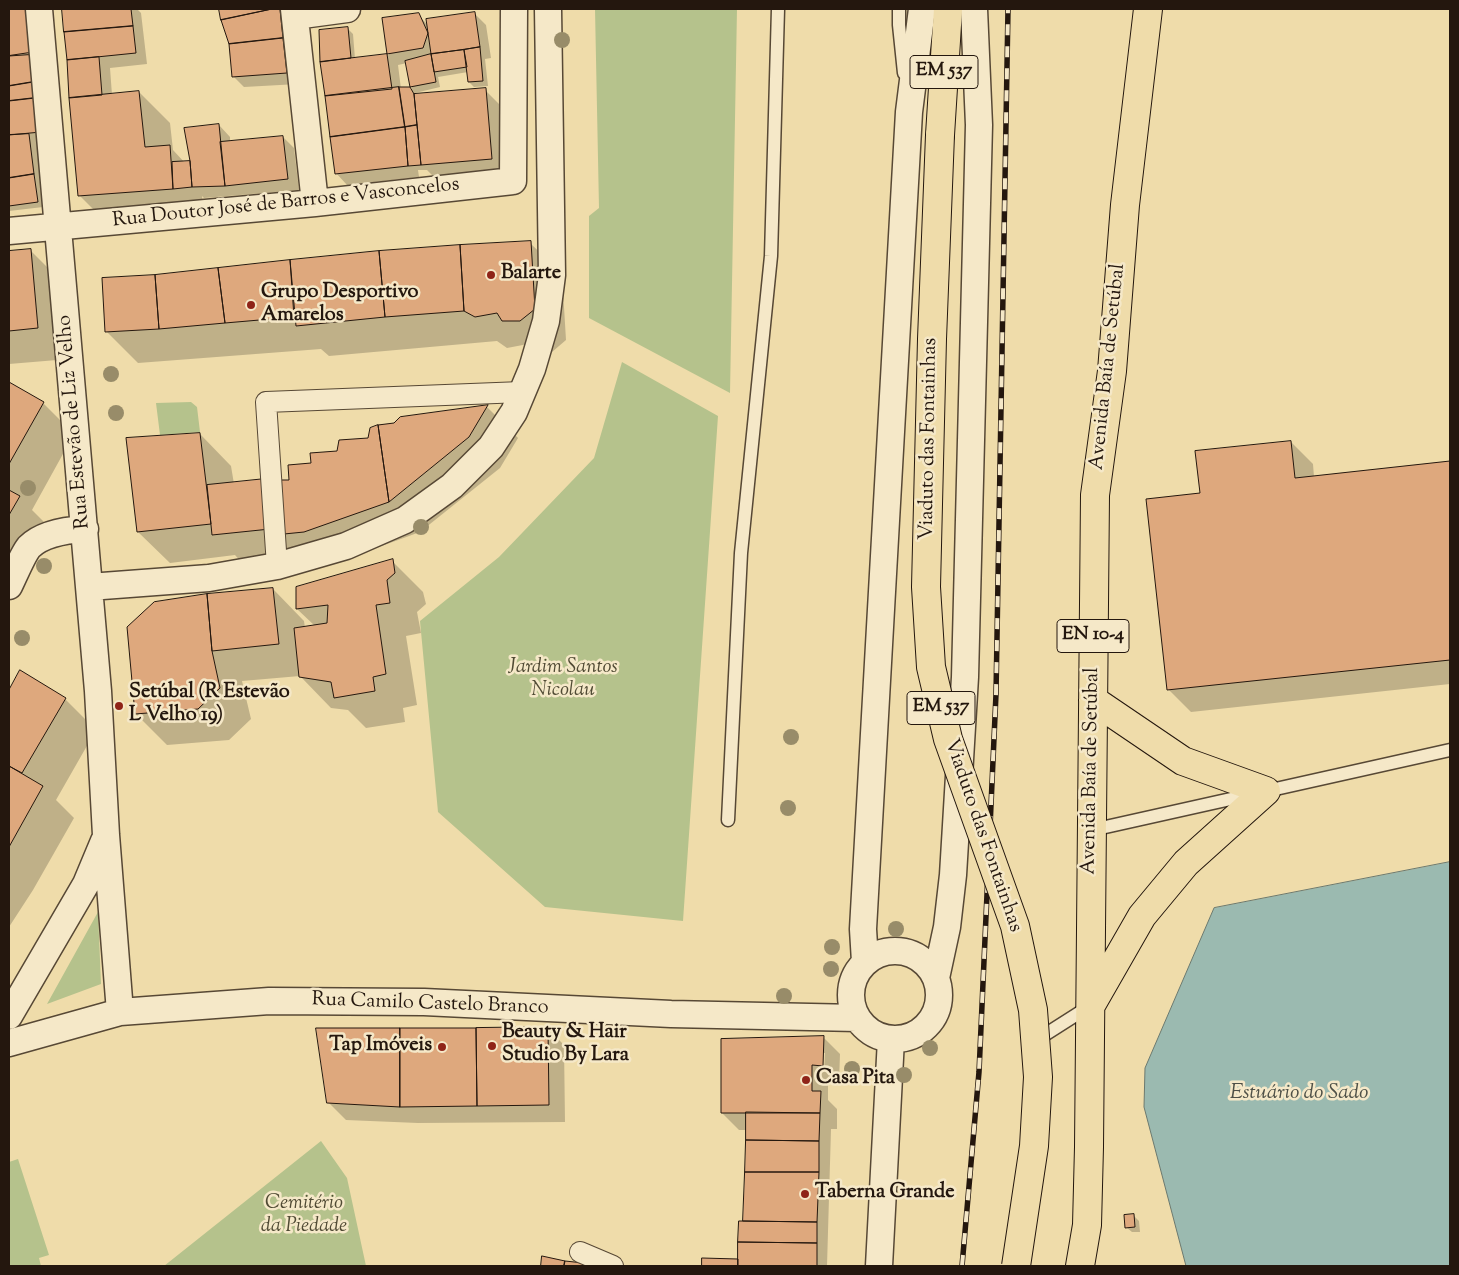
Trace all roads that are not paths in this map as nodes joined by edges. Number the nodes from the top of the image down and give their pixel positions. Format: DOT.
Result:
graph roads {
  1 [pos="39,9"];
  2 [pos="347,9"];
  3 [pos="514,9"];
  4 [pos="548,9"];
  5 [pos="778,9"];
  6 [pos="899,9"];
  7 [pos="922,9"];
  8 [pos="948,9"];
  9 [pos="974,9"];
  10 [pos="1148,9"];
  11 [pos="295,12"];
  12 [pos="909,112"];
  13 [pos="513,181"];
  14 [pos="315,203"];
  15 [pos="551,214"];
  16 [pos="58,227"];
  17 [pos="9,231"];
  18 [pos="522,392"];
  19 [pos="85,529"];
  20 [pos="277,566"];
  21 [pos="9,586"];
  22 [pos="89,587"];
  23 [pos="1093,700"];
  24 [pos="1450,750"];
  25 [pos="1266,791"];
  26 [pos="728,820"];
  27 [pos="1092,830"];
  28 [pos="106,836"];
  29 [pos="865,962"];
  30 [pos="936,978"];
  31 [pos="1090,1006"];
  32 [pos="120,1012"];
  33 [pos="9,1016"];
  34 [pos="857,1018"];
  35 [pos="891,1039"];
  36 [pos="9,1043"];
  37 [pos="580,1252"];
  38 [pos="613,1266"];
  39 [pos="879,1266"];
  40 [pos="1017,1266"];
  41 [pos="1080,1266"];
  1 -- 16 [label="street, Rua Estevão de Liz Velho"];
  2 -- 11 [label="street"];
  3 -- 13 [label="street"];
  4 -- 15 [label="street"];
  5 -- 26 [label="lane"];
  6 -- 12 [label="lane"];
  7 -- 12 [label="street"];
  8 -- 40 [label="main road, Viaduto das Fontainhas / EM 537, bridge"];
  9 -- 30 [label="street"];
  10 -- 23 [label="main road, Avenida Baía de Setúbal / EN 10-4"];
  11 -- 14 [label="street"];
  12 -- 29 [label="street"];
  13 -- 14 [label="street, Rua Doutor José de Barros e Vasconcelos"];
  13 -- 15 [label="street"];
  14 -- 16 [label="street, Rua Doutor José de Barros e Vasconcelos"];
  15 -- 18 [label="street"];
  16 -- 17 [label="street, Rua Doutor José de Barros e Vasconcelos"];
  16 -- 19 [label="street, Rua Estevão de Liz Velho"];
  18 -- 20 [label="street"];
  18 -- 20 [label="street"];
  19 -- 21 [label="street"];
  19 -- 22 [label="street, Rua Estevão de Liz Velho"];
  20 -- 22 [label="street"];
  22 -- 28 [label="street, Rua Estevão de Liz Velho"];
  23 -- 25 [label="main road"];
  23 -- 27 [label="main road, Avenida Baía de Setúbal / EN 10-4"];
  24 -- 25 [label="lane"];
  25 -- 27 [label="lane"];
  25 -- 31 [label="main road"];
  27 -- 31 [label="main road, Avenida Baía de Setúbal / EN 10-4"];
  28 -- 32 [label="street, Rua Estevão de Liz Velho"];
  28 -- 33 [label="street, Rua Estevão de Liz Velho"];
  29 -- 30 [label="street"];
  29 -- 34 [label="street"];
  30 -- 35 [label="street"];
  31 -- 40 [label="lane"];
  31 -- 41 [label="main road, Avenida Baía de Setúbal / EN 10-4"];
  32 -- 34 [label="street, Rua Camilo Castelo Branco"];
  32 -- 36 [label="street, Rua Camilo Castelo Branco"];
  34 -- 35 [label="street"];
  35 -- 39 [label="street"];
  37 -- 38 [label="street"];
}
